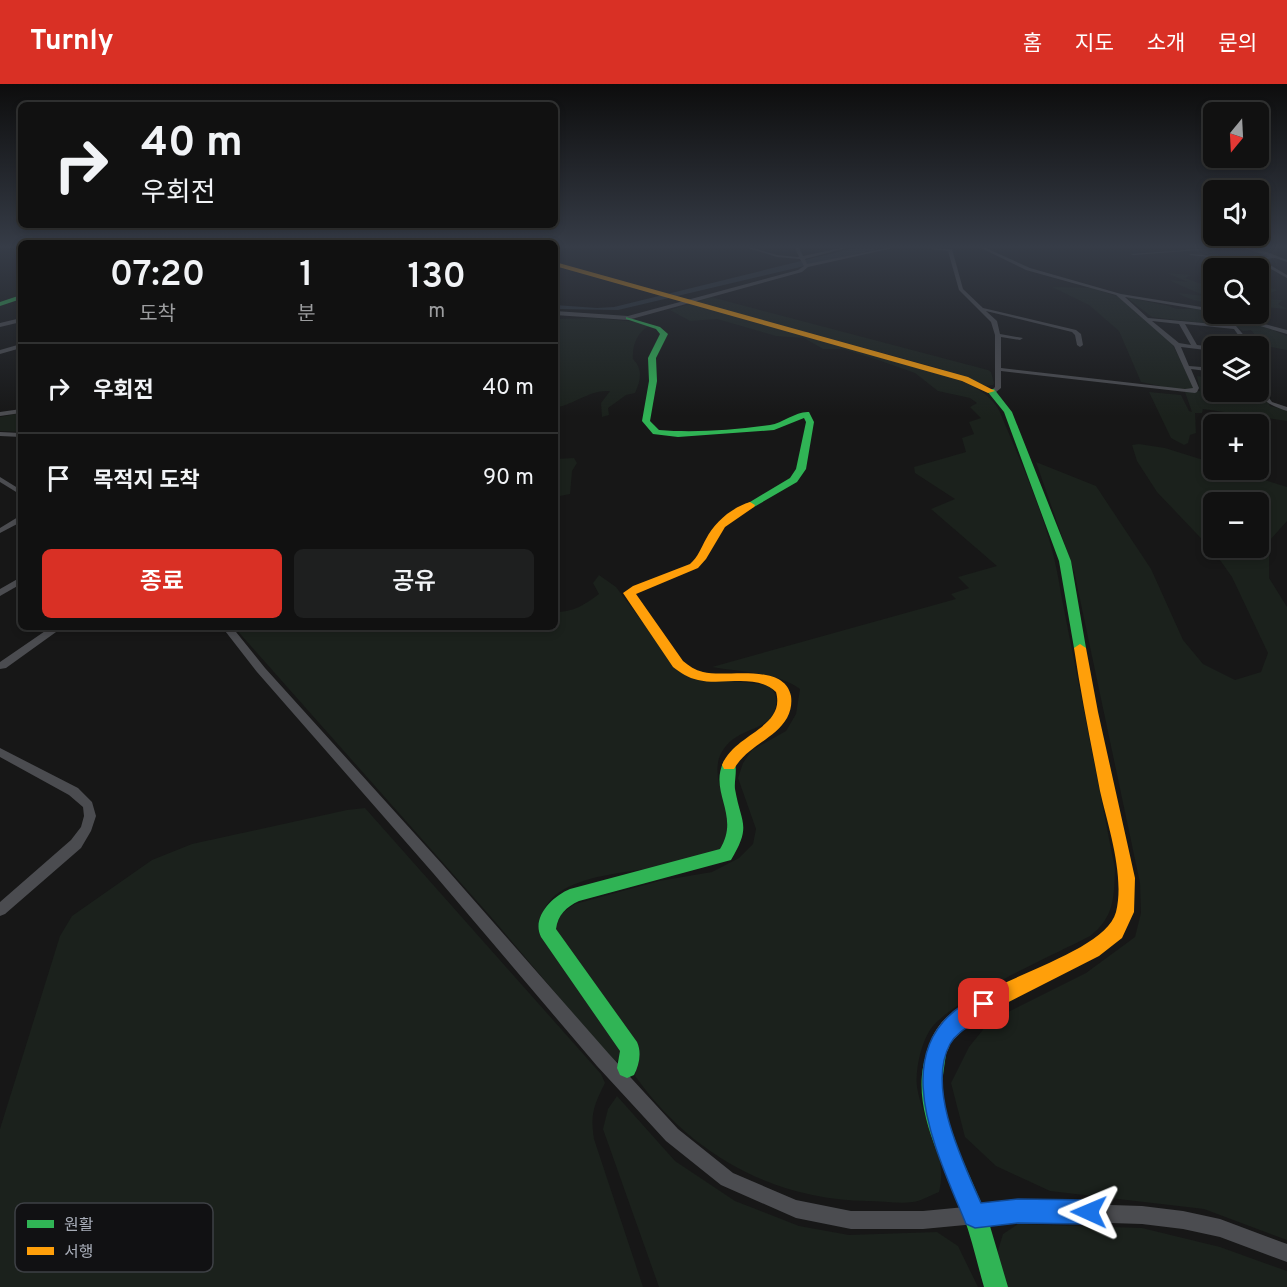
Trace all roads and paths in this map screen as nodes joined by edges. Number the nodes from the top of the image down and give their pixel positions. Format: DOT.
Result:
graph roads {
  1 [pos="654,304"];
  2 [pos="660,304"];
  3 [pos="701,304"];
  4 [pos="976,304"];
  5 [pos="1130,304"];
  6 [pos="1175,304"];
  7 [pos="982,309"];
  8 [pos="1203,309"];
  9 [pos="558,315"];
  10 [pos="613,317"];
  11 [pos="628,318"];
  12 [pos="1148,319"];
  13 [pos="18,321"];
  14 [pos="1181,322"];
  15 [pos="1259,324"];
  16 [pos="0,325"];
  17 [pos="1054,325"];
  18 [pos="1082,326"];
  19 [pos="1287,332"];
  20 [pos="998,336"];
  21 [pos="1242,336"];
  22 [pos="1020,338"];
  23 [pos="1080,345"];
  24 [pos="1177,345"];
  25 [pos="18,347"];
  26 [pos="1195,347"];
  27 [pos="1203,348"];
  28 [pos="0,352"];
  29 [pos="1186,367"];
  30 [pos="998,369"];
  31 [pos="1203,369"];
  32 [pos="993,392"];
  33 [pos="1269,402"];
  34 [pos="1287,409"];
  35 [pos="18,411"];
  36 [pos="0,413"];
  37 [pos="0,434"];
  38 [pos="18,435"];
  39 [pos="0,479"];
  40 [pos="18,492"];
  41 [pos="18,521"];
  42 [pos="0,531"];
  43 [pos="18,582"];
  44 [pos="0,593"];
  45 [pos="54,630"];
  46 [pos="229,630"];
  47 [pos="2,666"];
  48 [pos="0,752"];
  49 [pos="0,910"];
  50 [pos="627,1068"];
  51 [pos="975,1216"];
  52 [pos="1287,1253"];
  53 [pos="996,1287"];
  1 -- 10 [label="street"];
  2 -- 11 [label="street"];
  3 -- 32 [label="street"];
  4 -- 7 [label="street"];
  5 -- 12 [label="street"];
  6 -- 8 [label="street"];
  7 -- 17 [label="street"];
  7 -- 20 [label="street"];
  9 -- 10 [label="street"];
  10 -- 11 [label="street"];
  11 -- 50 [label="street"];
  12 -- 14 [label="street"];
  12 -- 24 [label="street"];
  13 -- 16 [label="street"];
  14 -- 21 [label="street"];
  14 -- 26 [label="street"];
  15 -- 19 [label="street"];
  17 -- 18 [label="street"];
  17 -- 23 [label="street"];
  20 -- 22 [label="street"];
  20 -- 30 [label="street"];
  24 -- 26 [label="street"];
  24 -- 29 [label="street"];
  25 -- 28 [label="street"];
  26 -- 27 [label="street"];
  29 -- 30 [label="street"];
  29 -- 31 [label="street"];
  30 -- 32 [label="street"];
  32 -- 51 [label="street"];
  33 -- 34 [label="street"];
  35 -- 36 [label="street"];
  37 -- 38 [label="street"];
  39 -- 40 [label="street"];
  41 -- 42 [label="street"];
  43 -- 44 [label="street"];
  45 -- 47 [label="street"];
  46 -- 51 [label="street"];
  48 -- 49 [label="street"];
  51 -- 52 [label="street"];
  51 -- 53 [label="street"];
}
